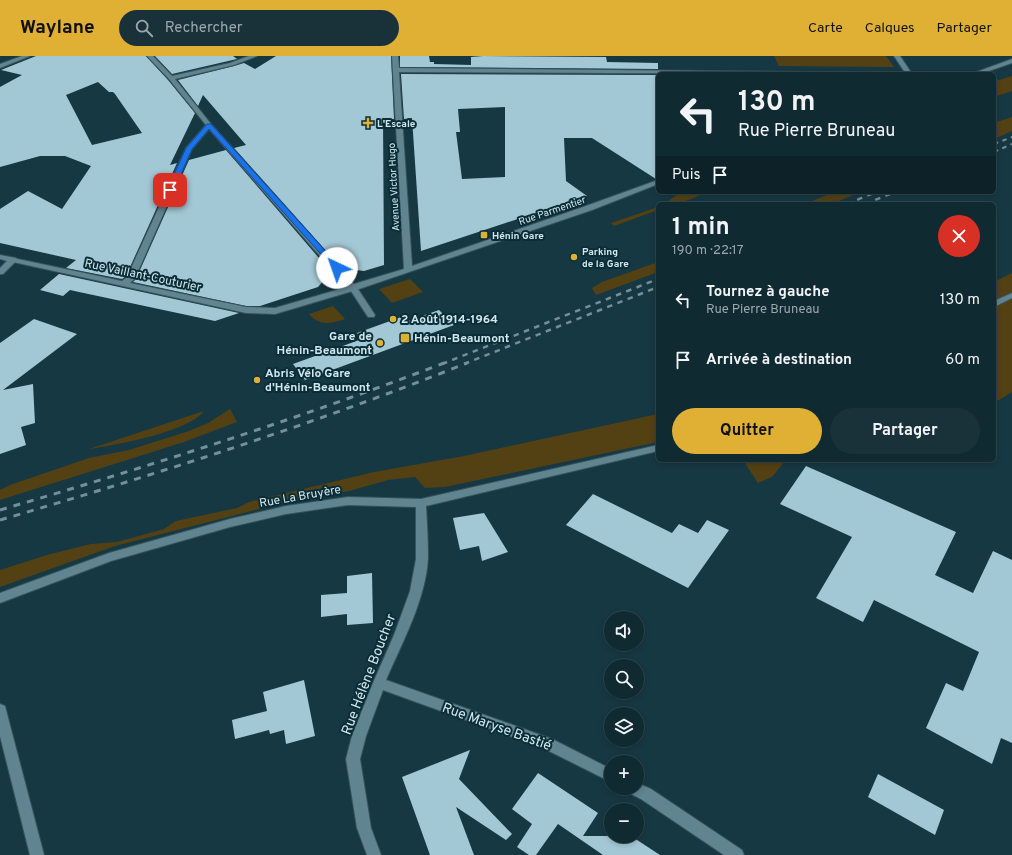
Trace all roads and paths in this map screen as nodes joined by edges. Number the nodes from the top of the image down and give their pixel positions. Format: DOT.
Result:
graph roads {
  1 [pos="26,56"];
  2 [pos="150,56"];
  3 [pos="254,56"];
  4 [pos="395,56"];
  5 [pos="897,56"];
  6 [pos="1012,61"];
  7 [pos="0,66"];
  8 [pos="396,70"];
  9 [pos="909,72"];
  10 [pos="980,72"];
  11 [pos="656,73"];
  12 [pos="170,78"];
  13 [pos="209,126"];
  14 [pos="656,183"];
  15 [pos="0,257"];
  16 [pos="13,260"];
  17 [pos="408,270"];
  18 [pos="0,272"];
  19 [pos="125,283"];
  20 [pos="353,288"];
  21 [pos="1012,295"];
  22 [pos="996,303"];
  23 [pos="371,316"];
  24 [pos="656,448"];
  25 [pos="421,503"];
  26 [pos="0,598"];
  27 [pos="379,683"];
  28 [pos="0,710"];
  29 [pos="604,772"];
  30 [pos="644,793"];
  31 [pos="37,855"];
  32 [pos="374,855"];
  33 [pos="737,855"];
  1 -- 7 [label="street"];
  2 -- 12 [label="street"];
  3 -- 12 [label="street"];
  4 -- 8 [label="street, Avenue Victor Hugo"];
  5 -- 9 [label="street"];
  6 -- 10 [label="street"];
  8 -- 11 [label="street"];
  8 -- 17 [label="street, Avenue Victor Hugo"];
  12 -- 13 [label="street"];
  13 -- 19 [label="street"];
  13 -- 20 [label="street"];
  14 -- 17 [label="street, Rue Parmentier"];
  15 -- 16 [label="street, Rue Vaillant-Couturier"];
  16 -- 18 [label="street"];
  16 -- 19 [label="street, Rue Vaillant-Couturier"];
  17 -- 20 [label="street, Rue Parmentier"];
  19 -- 20 [label="street, Rue Vaillant-Couturier"];
  20 -- 23 [label="street"];
  21 -- 22 [label="street"];
  24 -- 25 [label="street, Rue La Bruyère"];
  25 -- 26 [label="street, Rue La Bruyère"];
  25 -- 27 [label="street, Rue Hélène Boucher"];
  27 -- 29 [label="street, Rue Maryse Bastié"];
  27 -- 32 [label="street, Rue Hélène Boucher"];
  28 -- 31 [label="street"];
  30 -- 33 [label="street"];
}
